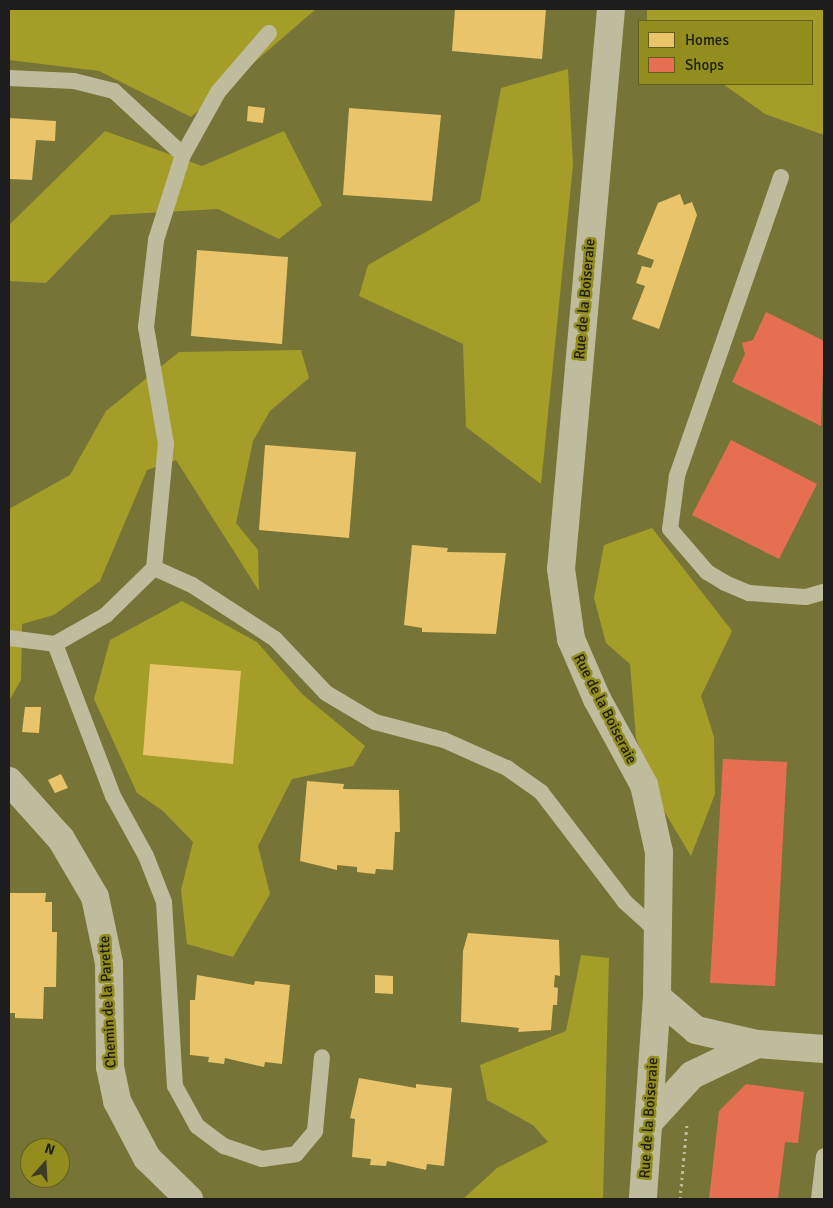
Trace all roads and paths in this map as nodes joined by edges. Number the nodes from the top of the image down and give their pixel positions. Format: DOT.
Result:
graph roads {
  1 [pos="611,9"];
  2 [pos="269,32"];
  3 [pos="9,78"];
  4 [pos="183,155"];
  5 [pos="781,177"];
  6 [pos="154,568"];
  7 [pos="824,592"];
  8 [pos="9,638"];
  9 [pos="55,644"];
  10 [pos="9,781"];
  11 [pos="657,931"];
  12 [pos="657,997"];
  13 [pos="757,1044"];
  14 [pos="824,1049"];
  15 [pos="322,1057"];
  16 [pos="650,1121"];
  17 [pos="824,1156"];
  18 [pos="189,1199"];
  19 [pos="643,1199"];
  20 [pos="819,1199"];
  1 -- 11 [label="street, Rue de la Boiseraie"];
  2 -- 4 [label="lane"];
  3 -- 4 [label="lane"];
  4 -- 6 [label="lane"];
  5 -- 7 [label="lane"];
  6 -- 9 [label="lane"];
  6 -- 11 [label="lane"];
  8 -- 9 [label="lane"];
  9 -- 15 [label="lane"];
  10 -- 18 [label="street, Chemin de la Parette"];
  11 -- 12 [label="street, Rue de la Boiseraie"];
  12 -- 13 [label="street"];
  12 -- 16 [label="street, Rue de la Boiseraie"];
  13 -- 14 [label="street"];
  13 -- 16 [label="street"];
  16 -- 19 [label="street, Rue de la Boiseraie"];
  17 -- 20 [label="lane"];
}
